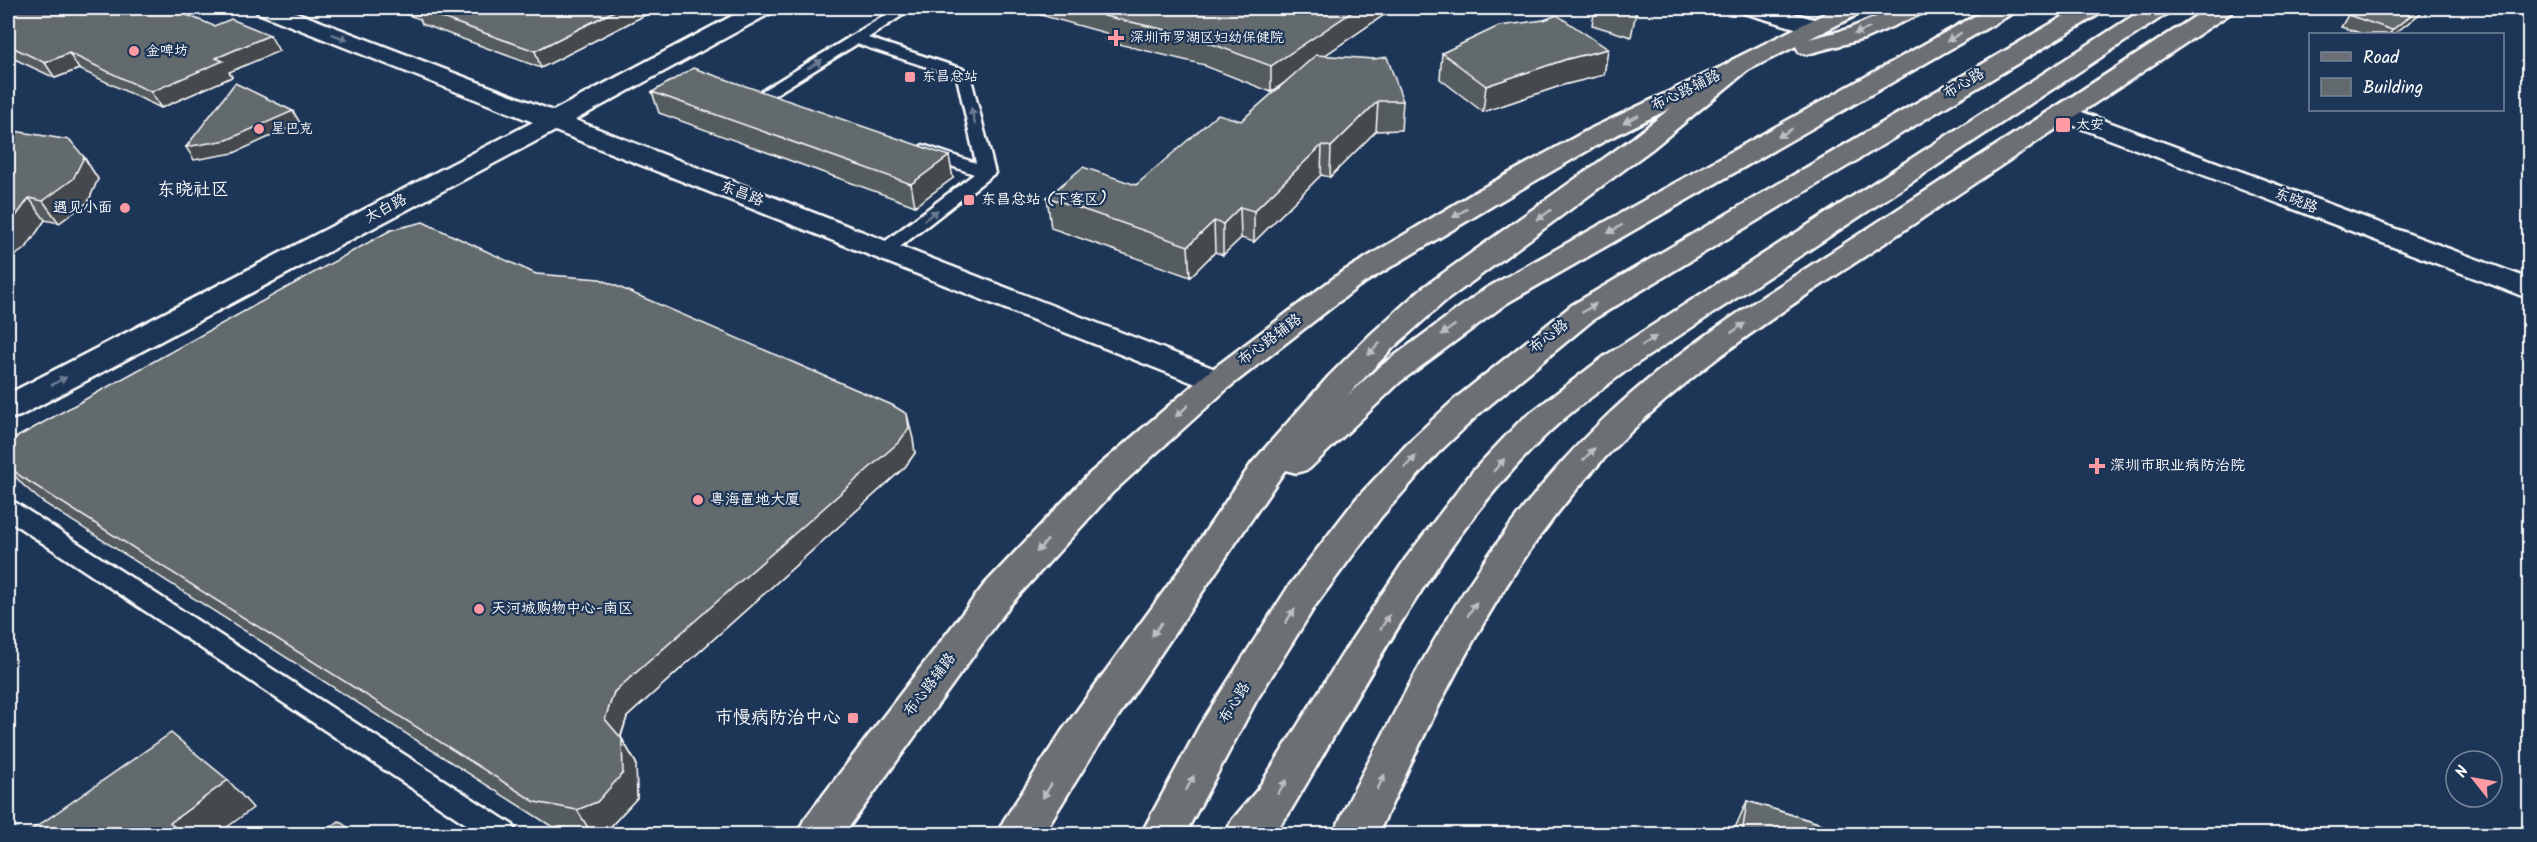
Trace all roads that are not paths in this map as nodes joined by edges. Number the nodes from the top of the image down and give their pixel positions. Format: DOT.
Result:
graph roads {
  1 [pos="266,8"];
  2 [pos="733,8"];
  3 [pos="763,8"];
  4 [pos="891,8"];
  5 [pos="1752,8"];
  6 [pos="1853,8"];
  7 [pos="1915,8"];
  8 [pos="2005,8"];
  9 [pos="2093,8"];
  10 [pos="2160,8"];
  11 [pos="2223,8"];
  12 [pos="1816,27"];
  13 [pos="856,39"];
  14 [pos="1740,65"];
  15 [pos="787,102"];
  16 [pos="2063,113"];
  17 [pos="545,116"];
  18 [pos="909,145"];
  19 [pos="987,173"];
  20 [pos="885,250"];
  21 [pos="2529,290"];
  22 [pos="1217,381"];
  23 [pos="8,385"];
  24 [pos="8,408"];
  25 [pos="8,509"];
  26 [pos="1191,582"];
  27 [pos="503,834"];
  28 [pos="819,834"];
  29 [pos="1019,834"];
  30 [pos="1162,834"];
  31 [pos="1247,834"];
  32 [pos="1356,834"];
  1 -- 17 [label="street, 东昌路, one-way"];
  2 -- 17 [label="street, 太白路"];
  3 -- 17 [label="street, 太白路"];
  4 -- 13 [label="lane"];
  5 -- 12 [label="street"];
  6 -- 12 [label="main road, 布心路辅路"];
  7 -- 14 [label="main road, one-way"];
  8 -- 26 [label="main road, one-way"];
  30 -- 9 [label="main road, 布心路, one-way"];
  31 -- 10 [label="main road, one-way"];
  11 -- 16 [label="main road"];
  12 -- 14 [label="main road, 布心路辅路"];
  15 -- 13 [label="lane, one-way"];
  19 -- 13 [label="lane, one-way"];
  14 -- 22 [label="main road, 布心路辅路, one-way"];
  14 -- 26 [label="main road, one-way"];
  16 -- 21 [label="street, 东晓路"];
  32 -- 16 [label="main road, one-way"];
  17 -- 20 [label="street, 东昌路"];
  17 -- 23 [label="street, 太白路"];
  24 -- 17 [label="street, 太白路, one-way"];
  18 -- 19 [label="lane"];
  20 -- 19 [label="lane, one-way"];
  20 -- 22 [label="street, 东昌路"];
  22 -- 28 [label="main road, 布心路辅路, one-way"];
  25 -- 27 [label="lane"];
  26 -- 29 [label="main road, one-way"];
}
